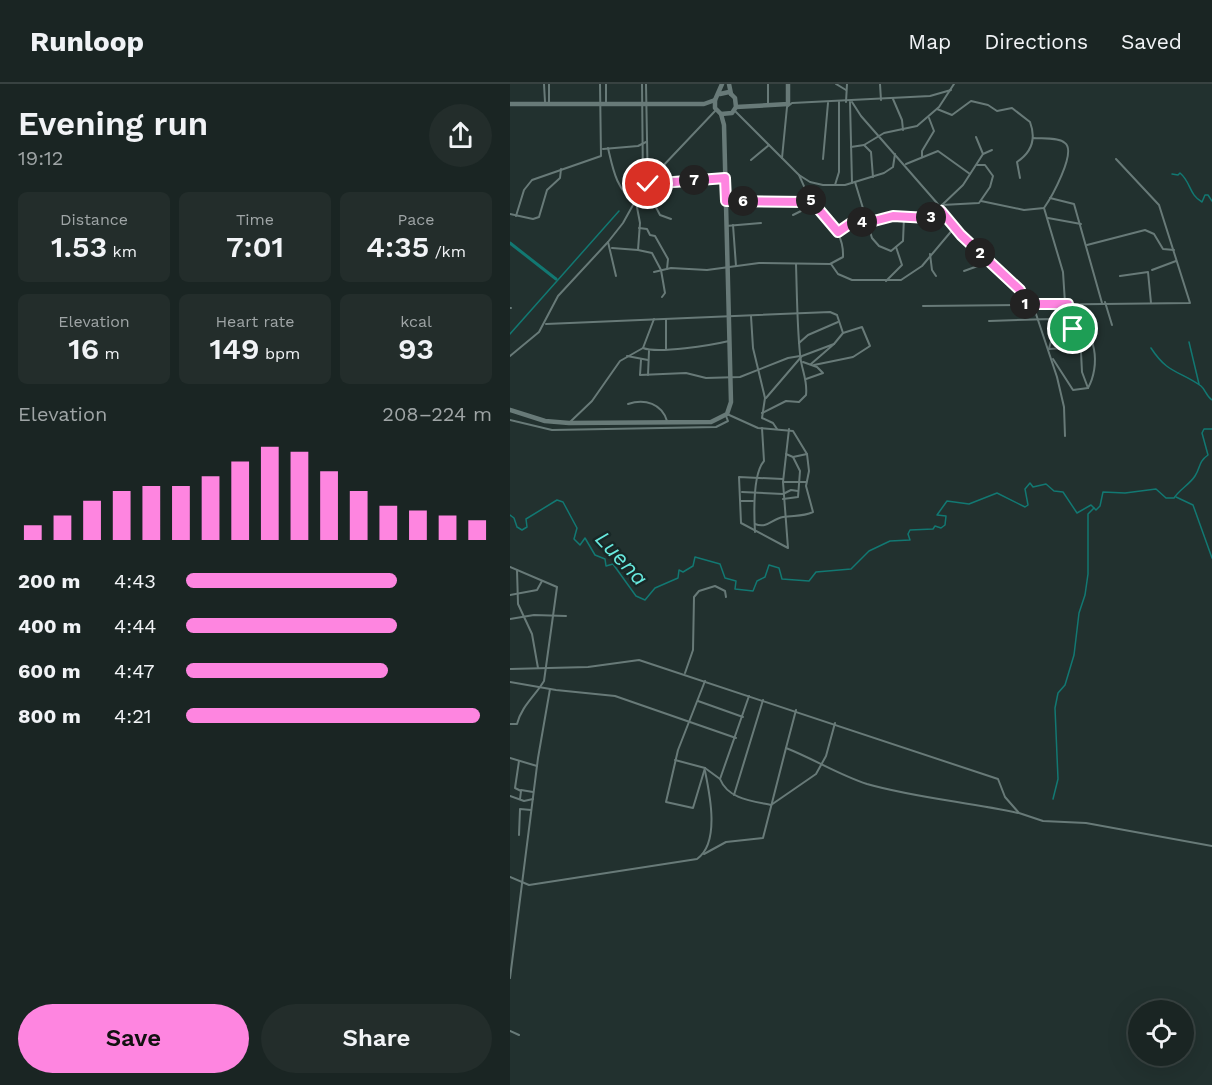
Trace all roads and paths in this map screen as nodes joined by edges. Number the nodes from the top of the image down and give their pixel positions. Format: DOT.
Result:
graph roads {
  1 [pos="544,84"];
  2 [pos="549,84"];
  3 [pos="600,84"];
  4 [pos="606,84"];
  5 [pos="644,84"];
  6 [pos="722,84"];
  7 [pos="729,84"];
  8 [pos="768,84"];
  9 [pos="787,84"];
  10 [pos="836,84"];
  11 [pos="847,84"];
  12 [pos="880,84"];
  13 [pos="954,84"];
  14 [pos="951,90"];
  15 [pos="847,91"];
  16 [pos="720,94"];
  17 [pos="731,94"];
  18 [pos="881,99"];
  19 [pos="893,99"];
  20 [pos="715,100"];
  21 [pos="840,102"];
  22 [pos="850,102"];
  23 [pos="603,103"];
  24 [pos="768,103"];
  25 [pos="828,103"];
  26 [pos="547,104"];
  27 [pos="644,104"];
  28 [pos="704,104"];
  29 [pos="788,104"];
  30 [pos="511,105"];
  31 [pos="734,108"];
  32 [pos="937,109"];
  33 [pos="718,111"];
  34 [pos="929,118"];
  35 [pos="724,125"];
  36 [pos="903,130"];
  37 [pos="879,136"];
  38 [pos="976,137"];
  39 [pos="1032,138"];
  40 [pos="646,142"];
  41 [pos="641,145"];
  42 [pos="769,145"];
  43 [pos="864,145"];
  44 [pos="851,147"];
  45 [pos="608,148"];
  46 [pos="603,149"];
  47 [pos="992,150"];
  48 [pos="895,154"];
  49 [pos="983,154"];
  50 [pos="922,157"];
  51 [pos="782,158"];
  52 [pos="823,159"];
  53 [pos="1116,159"];
  54 [pos="751,160"];
  55 [pos="905,165"];
  56 [pos="977,165"];
  57 [pos="642,166"];
  58 [pos="647,166"];
  59 [pos="561,169"];
  60 [pos="658,171"];
  61 [pos="970,174"];
  62 [pos="799,175"];
  63 [pos="873,177"];
  64 [pos="725,178"];
  65 [pos="1020,178"];
  66 [pos="853,182"];
  67 [pos="648,184"];
  68 [pos="835,185"];
  69 [pos="643,187"];
  70 [pos="1050,198"];
  71 [pos="810,199"];
  72 [pos="635,201"];
  73 [pos="726,201"];
  74 [pos="981,201"];
  75 [pos="807,202"];
  76 [pos="941,208"];
  77 [pos="1044,208"];
  78 [pos="510,214"];
  79 [pos="793,215"];
  80 [pos="516,216"];
  81 [pos="904,217"];
  82 [pos="1048,218"];
  83 [pos="672,219"];
  84 [pos="870,222"];
  85 [pos="761,223"];
  86 [pos="1081,224"];
  87 [pos="726,225"];
  88 [pos="733,225"];
  89 [pos="639,228"];
  90 [pos="954,228"];
  91 [pos="838,232"];
  92 [pos="608,242"];
  93 [pos="1087,245"];
  94 [pos="896,247"];
  95 [pos="612,249"];
  96 [pos="638,250"];
  97 [pos="1174,250"];
  98 [pos="930,254"];
  99 [pos="1176,261"];
  100 [pos="989,262"];
  101 [pos="796,264"];
  102 [pos="830,264"];
  103 [pos="728,266"];
  104 [pos="736,266"];
  105 [pos="667,269"];
  106 [pos="661,270"];
  107 [pos="1152,270"];
  108 [pos="964,271"];
  109 [pos="654,272"];
  110 [pos="616,276"];
  111 [pos="936,276"];
  112 [pos="1120,276"];
  113 [pos="886,282"];
  114 [pos="662,297"];
  115 [pos="1104,302"];
  116 [pos="1151,303"];
  117 [pos="1024,304"];
  118 [pos="1033,304"];
  119 [pos="1066,304"];
  120 [pos="923,306"];
  121 [pos="796,313"];
  122 [pos="751,316"];
  123 [pos="729,317"];
  124 [pos="654,319"];
  125 [pos="666,320"];
  126 [pos="1036,320"];
  127 [pos="839,321"];
  128 [pos="989,321"];
  129 [pos="1071,322"];
  130 [pos="545,324"];
  131 [pos="1112,325"];
  132 [pos="843,333"];
  133 [pos="729,341"];
  134 [pos="799,343"];
  135 [pos="834,344"];
  136 [pos="1077,344"];
  137 [pos="643,348"];
  138 [pos="666,349"];
  139 [pos="1048,349"];
  140 [pos="649,351"];
  141 [pos="510,356"];
  142 [pos="627,356"];
  143 [pos="1051,357"];
  144 [pos="800,359"];
  145 [pos="641,360"];
  146 [pos="648,360"];
  147 [pos="813,365"];
  148 [pos="758,370"];
  149 [pos="648,375"];
  150 [pos="730,377"];
  151 [pos="806,379"];
  152 [pos="1088,388"];
  153 [pos="765,399"];
  154 [pos="628,404"];
  155 [pos="510,410"];
  156 [pos="762,413"];
  157 [pos="726,415"];
  158 [pos="510,420"];
  159 [pos="667,422"];
  160 [pos="569,423"];
  161 [pos="762,428"];
  162 [pos="777,429"];
  163 [pos="789,429"];
  164 [pos="1065,436"];
  165 [pos="786,454"];
  166 [pos="807,454"];
  167 [pos="793,457"];
  168 [pos="758,479"];
  169 [pos="783,481"];
  170 [pos="800,482"];
  171 [pos="806,482"];
  172 [pos="799,491"];
  173 [pos="742,492"];
  174 [pos="756,493"];
  175 [pos="783,494"];
  176 [pos="783,499"];
  177 [pos="741,501"];
  178 [pos="753,501"];
  179 [pos="784,516"];
  180 [pos="755,524"];
  181 [pos="755,532"];
  182 [pos="510,567"];
  183 [pos="517,570"];
  184 [pos="542,581"];
  185 [pos="516,594"];
  186 [pos="510,595"];
  187 [pos="726,597"];
  188 [pos="553,615"];
  189 [pos="566,616"];
  190 [pos="524,618"];
  191 [pos="510,619"];
  192 [pos="510,669"];
  193 [pos="538,669"];
  194 [pos="546,669"];
  195 [pos="685,673"];
  196 [pos="705,681"];
  197 [pos="510,682"];
  198 [pos="541,687"];
  199 [pos="550,689"];
  200 [pos="750,695"];
  201 [pos="763,700"];
  202 [pos="698,701"];
  203 [pos="796,710"];
  204 [pos="743,717"];
  205 [pos="689,722"];
  206 [pos="835,723"];
  207 [pos="510,724"];
  208 [pos="736,738"];
  209 [pos="786,748"];
  210 [pos="510,758"];
  211 [pos="675,760"];
  212 [pos="519,761"];
  213 [pos="823,763"];
  214 [pos="537,766"];
  215 [pos="705,769"];
  216 [pos="720,779"];
  217 [pos="521,790"];
  218 [pos="534,792"];
  219 [pos="734,795"];
  220 [pos="512,796"];
  221 [pos="520,799"];
  222 [pos="533,799"];
  223 [pos="510,801"];
  224 [pos="771,806"];
  225 [pos="531,810"];
  226 [pos="1019,813"];
  227 [pos="519,836"];
  228 [pos="1212,846"];
  229 [pos="704,854"];
  230 [pos="510,877"];
  231 [pos="521,882"];
  232 [pos="511,964"];
  233 [pos="510,978"];
  234 [pos="510,1031"];
  235 [pos="519,1035"];
  1 -- 26 [label="street"];
  2 -- 26 [label="street"];
  3 -- 23 [label="street"];
  4 -- 23 [label="street"];
  5 -- 27 [label="street"];
  6 -- 16 [label="main road"];
  7 -- 17 [label="main road"];
  8 -- 24 [label="street"];
  9 -- 29 [label="main road"];
  10 -- 15 [label="street"];
  11 -- 15 [label="street"];
  12 -- 18 [label="street"];
  13 -- 14 [label="street"];
  14 -- 19 [label="street"];
  14 -- 32 [label="street"];
  15 -- 22 [label="street"];
  16 -- 17 [label="main road"];
  16 -- 20 [label="main road"];
  17 -- 31 [label="main road"];
  18 -- 19 [label="street"];
  18 -- 22 [label="street"];
  19 -- 36 [label="street"];
  20 -- 28 [label="main road"];
  20 -- 33 [label="main road"];
  21 -- 22 [label="street"];
  21 -- 25 [label="street"];
  21 -- 68 [label="street"];
  22 -- 37 [label="street"];
  22 -- 44 [label="street"];
  23 -- 26 [label="main road"];
  23 -- 27 [label="main road"];
  23 -- 46 [label="street"];
  24 -- 29 [label="main road"];
  24 -- 31 [label="main road"];
  25 -- 29 [label="street"];
  25 -- 52 [label="street"];
  26 -- 30 [label="main road"];
  27 -- 28 [label="main road"];
  27 -- 40 [label="street"];
  27 -- 41 [label="street"];
  28 -- 33 [label="main road"];
  29 -- 51 [label="street"];
  31 -- 33 [label="main road"];
  31 -- 35 [label="main road"];
  31 -- 42 [label="street"];
  32 -- 34 [label="street"];
  32 -- 39 [label="street"];
  33 -- 35 [label="main road"];
  33 -- 60 [label="street"];
  34 -- 36 [label="street"];
  34 -- 50 [label="street"];
  35 -- 64 [label="main road"];
  36 -- 37 [label="street"];
  37 -- 43 [label="street"];
  37 -- 48 [label="street"];
  38 -- 49 [label="street"];
  39 -- 65 [label="street"];
  39 -- 70 [label="street"];
  40 -- 41 [label="street"];
  40 -- 58 [label="street"];
  41 -- 45 [label="street"];
  41 -- 57 [label="street"];
  42 -- 51 [label="street"];
  42 -- 54 [label="street"];
  43 -- 44 [label="street"];
  43 -- 63 [label="street"];
  44 -- 66 [label="street"];
  45 -- 46 [label="street"];
  45 -- 72 [label="street"];
  46 -- 59 [label="street"];
  47 -- 49 [label="street"];
  48 -- 55 [label="street"];
  48 -- 63 [label="street"];
  49 -- 56 [label="street"];
  50 -- 55 [label="street"];
  50 -- 61 [label="street"];
  51 -- 62 [label="street"];
  53 -- 97 [label="street"];
  55 -- 76 [label="street"];
  56 -- 61 [label="street"];
  56 -- 74 [label="street"];
  57 -- 58 [label="street"];
  57 -- 69 [label="street"];
  58 -- 60 [label="street"];
  58 -- 67 [label="street"];
  59 -- 80 [label="street"];
  59 -- 80 [label="street"];
  60 -- 67 [label="street"];
  61 -- 76 [label="street"];
  62 -- 68 [label="street"];
  62 -- 71 [label="street"];
  63 -- 66 [label="street"];
  64 -- 67 [label="street"];
  64 -- 73 [label="main road"];
  66 -- 68 [label="street"];
  66 -- 84 [label="street"];
  67 -- 69 [label="street"];
  67 -- 83 [label="street"];
  69 -- 72 [label="street"];
  70 -- 77 [label="street"];
  70 -- 86 [label="street"];
  71 -- 75 [label="street"];
  71 -- 91 [label="street"];
  72 -- 89 [label="street"];
  72 -- 92 [label="street"];
  73 -- 75 [label="street"];
  73 -- 87 [label="main road"];
  74 -- 76 [label="street"];
  74 -- 77 [label="street"];
  75 -- 79 [label="street"];
  76 -- 81 [label="street"];
  76 -- 90 [label="street"];
  77 -- 82 [label="street"];
  78 -- 80 [label="street"];
  81 -- 84 [label="street"];
  81 -- 94 [label="street"];
  82 -- 86 [label="street"];
  82 -- 119 [label="street"];
  84 -- 91 [label="street"];
  84 -- 94 [label="street"];
  85 -- 88 [label="street"];
  86 -- 93 [label="street"];
  87 -- 88 [label="street"];
  87 -- 103 [label="main road"];
  88 -- 104 [label="street"];
  89 -- 96 [label="street"];
  89 -- 105 [label="street"];
  90 -- 98 [label="street"];
  90 -- 100 [label="street"];
  91 -- 102 [label="street"];
  92 -- 95 [label="street"];
  92 -- 130 [label="street"];
  93 -- 97 [label="street"];
  93 -- 115 [label="street"];
  94 -- 113 [label="street"];
  95 -- 96 [label="street"];
  95 -- 110 [label="street"];
  96 -- 106 [label="street"];
  97 -- 99 [label="street"];
  98 -- 111 [label="street"];
  98 -- 113 [label="street"];
  99 -- 107 [label="street"];
  99 -- 116 [label="street"];
  100 -- 108 [label="street"];
  100 -- 117 [label="street"];
  101 -- 102 [label="street"];
  101 -- 104 [label="street"];
  101 -- 121 [label="street"];
  102 -- 113 [label="street"];
  103 -- 104 [label="street"];
  103 -- 105 [label="street"];
  103 -- 123 [label="main road"];
  105 -- 106 [label="street"];
  106 -- 109 [label="street"];
  106 -- 114 [label="street"];
  112 -- 116 [label="street"];
  115 -- 116 [label="street"];
  115 -- 119 [label="street"];
  115 -- 131 [label="street"];
  117 -- 118 [label="street"];
  117 -- 120 [label="street"];
  118 -- 119 [label="street"];
  118 -- 126 [label="street"];
  119 -- 129 [label="street"];
  121 -- 122 [label="street"];
  121 -- 127 [label="street"];
  121 -- 134 [label="street"];
  122 -- 123 [label="street"];
  122 -- 148 [label="street"];
  123 -- 125 [label="street"];
  123 -- 133 [label="main road"];
  124 -- 125 [label="street"];
  124 -- 130 [label="street"];
  124 -- 137 [label="street"];
  125 -- 138 [label="street"];
  126 -- 128 [label="street"];
  126 -- 139 [label="street"];
  126 -- 139 [label="street"];
  127 -- 132 [label="street"];
  127 -- 134 [label="street"];
  129 -- 136 [label="street"];
  129 -- 152 [label="street"];
  130 -- 141 [label="street"];
  132 -- 135 [label="street"];
  132 -- 147 [label="street"];
  133 -- 138 [label="street"];
  133 -- 150 [label="main road"];
  134 -- 144 [label="street"];
  135 -- 144 [label="street"];
  135 -- 147 [label="street"];
  136 -- 139 [label="street"];
  136 -- 152 [label="street"];
  137 -- 140 [label="street"];
  137 -- 142 [label="street"];
  138 -- 140 [label="street"];
  139 -- 143 [label="street"];
  140 -- 146 [label="street"];
  142 -- 145 [label="street"];
  142 -- 160 [label="street"];
  143 -- 152 [label="street"];
  143 -- 164 [label="street"];
  144 -- 147 [label="street"];
  144 -- 148 [label="street"];
  144 -- 151 [label="street"];
  144 -- 153 [label="street"];
  145 -- 146 [label="street"];
  145 -- 149 [label="street"];
  146 -- 149 [label="street"];
  147 -- 151 [label="street"];
  148 -- 150 [label="street"];
  148 -- 153 [label="street"];
  149 -- 150 [label="street"];
  150 -- 157 [label="main road"];
  151 -- 156 [label="street"];
  153 -- 156 [label="street"];
  154 -- 159 [label="street"];
  155 -- 160 [label="main road"];
  156 -- 162 [label="street"];
  157 -- 158 [label="street"];
  157 -- 159 [label="main road"];
  157 -- 161 [label="street"];
  159 -- 160 [label="main road"];
  161 -- 162 [label="street"];
  161 -- 168 [label="street"];
  162 -- 163 [label="street"];
  163 -- 165 [label="street"];
  163 -- 166 [label="street"];
  165 -- 167 [label="street"];
  165 -- 169 [label="street"];
  166 -- 167 [label="street"];
  166 -- 171 [label="street"];
  167 -- 170 [label="street"];
  168 -- 169 [label="street"];
  168 -- 173 [label="street"];
  168 -- 174 [label="street"];
  169 -- 170 [label="street"];
  169 -- 175 [label="street"];
  170 -- 171 [label="street"];
  170 -- 172 [label="street"];
  171 -- 179 [label="street"];
  172 -- 175 [label="street"];
  172 -- 176 [label="street"];
  173 -- 174 [label="street"];
  173 -- 177 [label="street"];
  174 -- 175 [label="street"];
  174 -- 178 [label="street"];
  175 -- 176 [label="street"];
  176 -- 179 [label="street"];
  177 -- 178 [label="street"];
  177 -- 181 [label="street"];
  178 -- 180 [label="street"];
  179 -- 180 [label="street"];
  179 -- 181 [label="street"];
  180 -- 181 [label="street"];
  182 -- 183 [label="street"];
  183 -- 184 [label="street"];
  183 -- 185 [label="street"];
  184 -- 185 [label="street"];
  184 -- 188 [label="street"];
  185 -- 186 [label="street"];
  185 -- 190 [label="street"];
  187 -- 195 [label="street"];
  188 -- 189 [label="street"];
  188 -- 190 [label="street"];
  188 -- 194 [label="street"];
  190 -- 191 [label="street"];
  190 -- 193 [label="street"];
  192 -- 193 [label="street"];
  193 -- 194 [label="street"];
  194 -- 195 [label="street"];
  194 -- 198 [label="street"];
  195 -- 196 [label="street"];
  196 -- 200 [label="street"];
  196 -- 202 [label="street"];
  197 -- 198 [label="street"];
  198 -- 199 [label="street"];
  198 -- 207 [label="street"];
  199 -- 205 [label="street"];
  199 -- 214 [label="street"];
  200 -- 201 [label="street"];
  200 -- 204 [label="street"];
  201 -- 203 [label="street"];
  201 -- 219 [label="street"];
  202 -- 204 [label="street"];
  202 -- 205 [label="street"];
  203 -- 206 [label="street"];
  203 -- 209 [label="street"];
  204 -- 208 [label="street"];
  205 -- 208 [label="street"];
  205 -- 211 [label="street"];
  206 -- 213 [label="street"];
  206 -- 226 [label="street"];
  208 -- 216 [label="street"];
  209 -- 213 [label="street"];
  209 -- 224 [label="street"];
  210 -- 212 [label="street"];
  211 -- 215 [label="street"];
  211 -- 215 [label="street"];
  212 -- 214 [label="street"];
  212 -- 217 [label="street"];
  213 -- 224 [label="street"];
  213 -- 226 [label="street"];
  214 -- 218 [label="street"];
  215 -- 216 [label="street"];
  215 -- 229 [label="street"];
  216 -- 219 [label="street"];
  217 -- 218 [label="street"];
  217 -- 221 [label="street"];
  218 -- 222 [label="street"];
  219 -- 224 [label="street"];
  220 -- 221 [label="street"];
  220 -- 223 [label="street"];
  221 -- 222 [label="street"];
  222 -- 225 [label="street"];
  224 -- 229 [label="street"];
  225 -- 227 [label="street"];
  225 -- 231 [label="street"];
  226 -- 228 [label="street"];
  229 -- 231 [label="street"];
  230 -- 231 [label="street"];
  231 -- 232 [label="street"];
  232 -- 233 [label="street"];
  234 -- 235 [label="street"];
}
